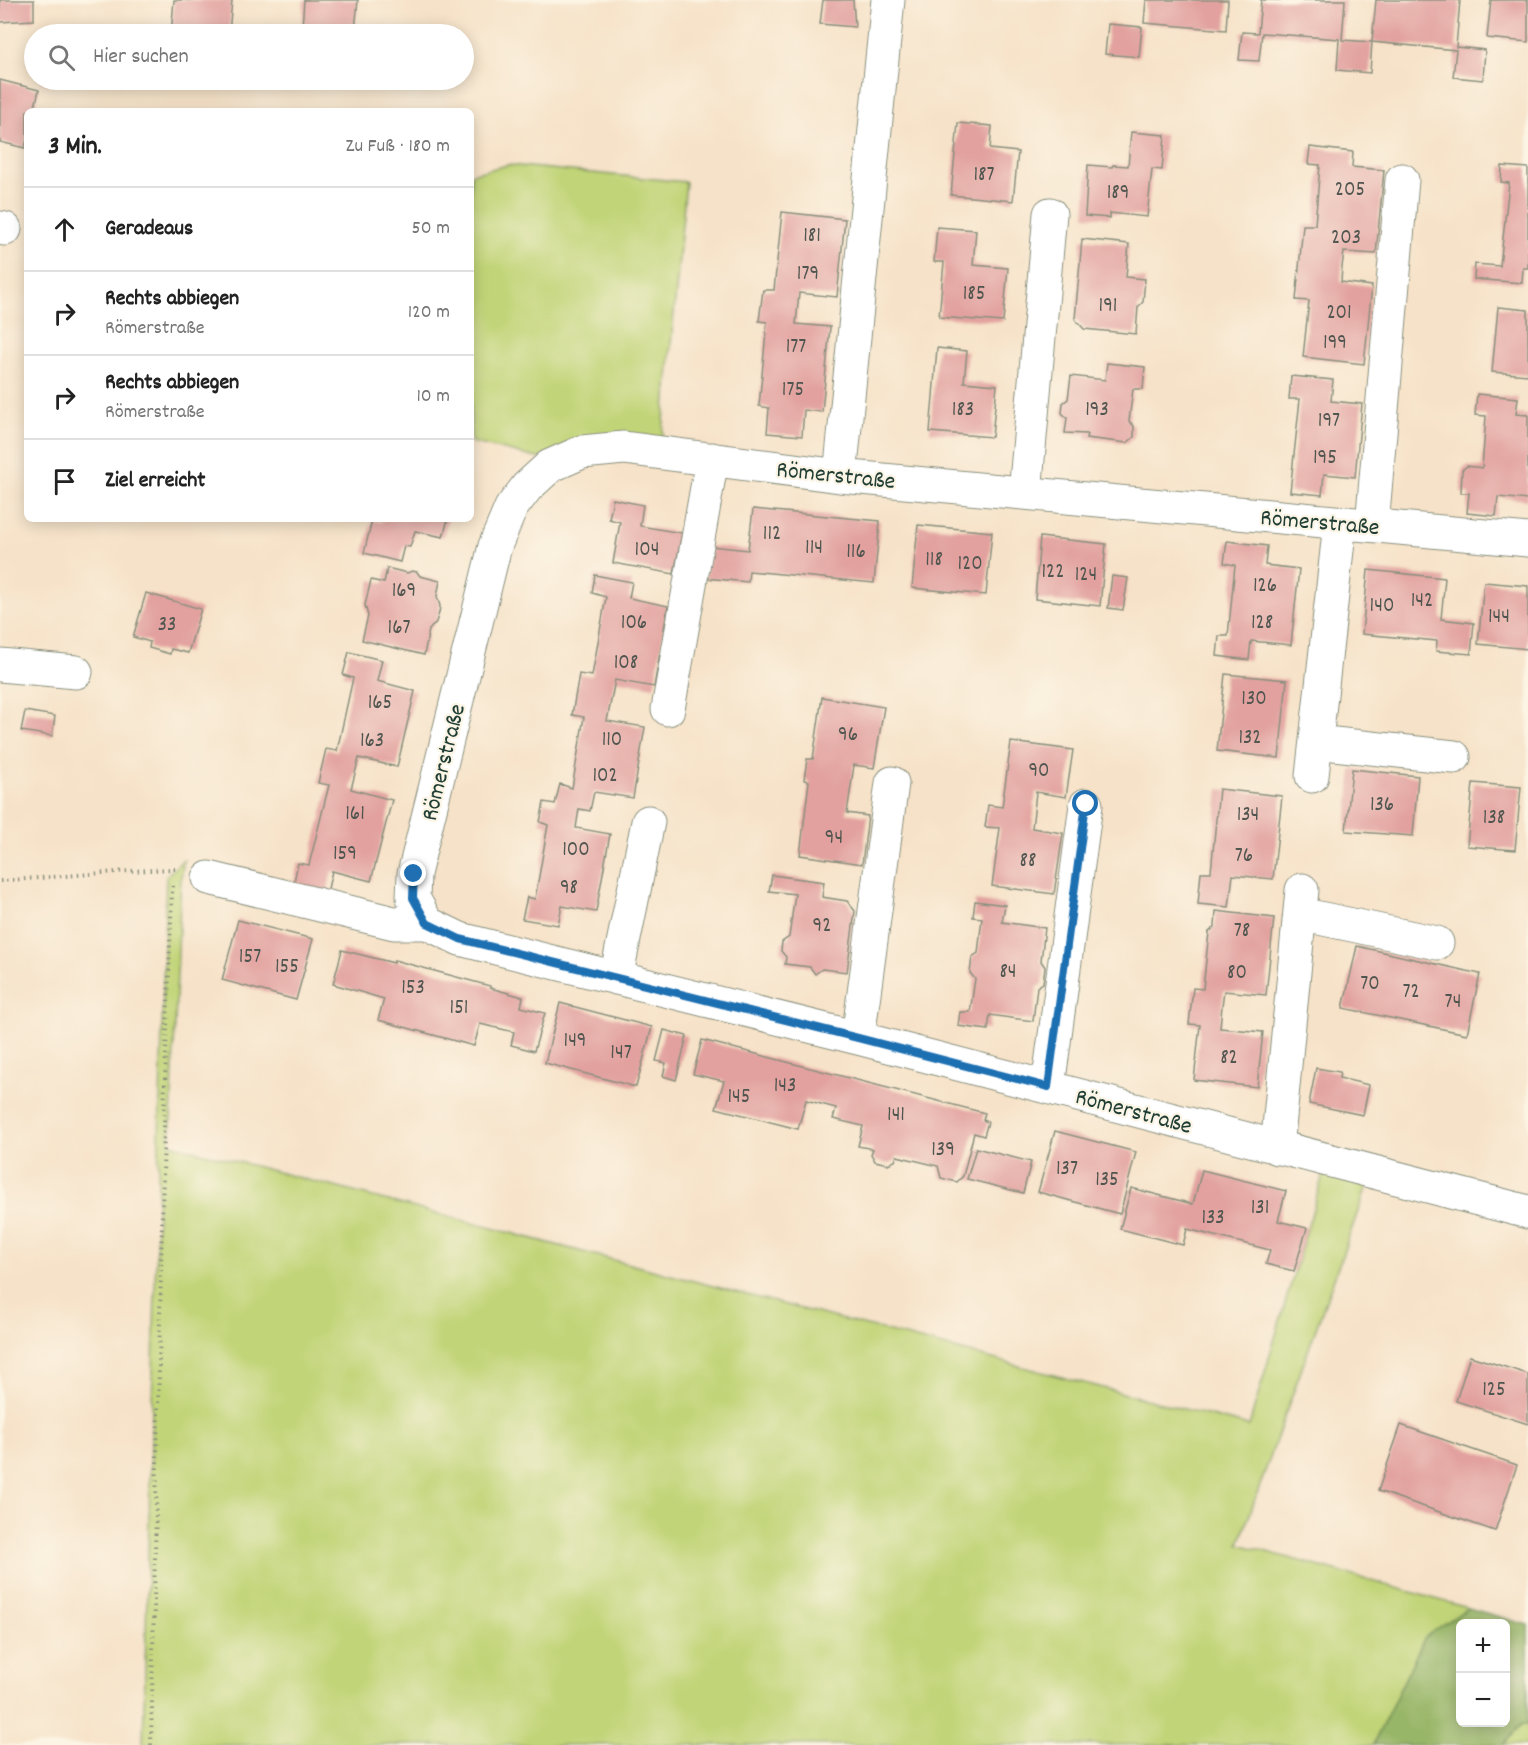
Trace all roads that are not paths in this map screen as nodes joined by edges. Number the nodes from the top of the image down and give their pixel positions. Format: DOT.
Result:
graph roads {
  1 [pos="888,0"];
  2 [pos="1402,180"];
  3 [pos="1050,214"];
  4 [pos="712,459"];
  5 [pos="840,476"];
  6 [pos="1025,493"];
  7 [pos="1340,523"];
  8 [pos="1372,525"];
  9 [pos="1528,540"];
  10 [pos="0,665"];
  11 [pos="76,672"];
  12 [pos="668,709"];
  13 [pos="1316,742"];
  14 [pos="1454,757"];
  15 [pos="1312,776"];
  16 [pos="892,783"];
  17 [pos="1086,804"];
  18 [pos="648,822"];
  19 [pos="209,878"];
  20 [pos="427,923"];
  21 [pos="1437,943"];
  22 [pos="616,978"];
  23 [pos="858,1038"];
  24 [pos="1048,1087"];
  25 [pos="1278,1148"];
  26 [pos="1528,1212"];
  1 -- 5 [label="street"];
  2 -- 8 [label="street"];
  3 -- 6 [label="street"];
  4 -- 5 [label="street, Römerstraße"];
  4 -- 12 [label="street"];
  4 -- 20 [label="street, Römerstraße"];
  5 -- 6 [label="street, Römerstraße"];
  6 -- 7 [label="street, Römerstraße"];
  7 -- 8 [label="street, Römerstraße"];
  7 -- 13 [label="street"];
  8 -- 9 [label="street, Römerstraße"];
  10 -- 11 [label="street"];
  13 -- 14 [label="street"];
  13 -- 15 [label="street"];
  16 -- 23 [label="street"];
  17 -- 24 [label="street"];
  18 -- 22 [label="street"];
  19 -- 20 [label="street"];
  20 -- 22 [label="street, Römerstraße"];
  21 -- 25 [label="street"];
  22 -- 23 [label="street, Römerstraße"];
  23 -- 24 [label="street, Römerstraße"];
  24 -- 25 [label="street, Römerstraße"];
  25 -- 26 [label="street, Römerstraße"];
}
